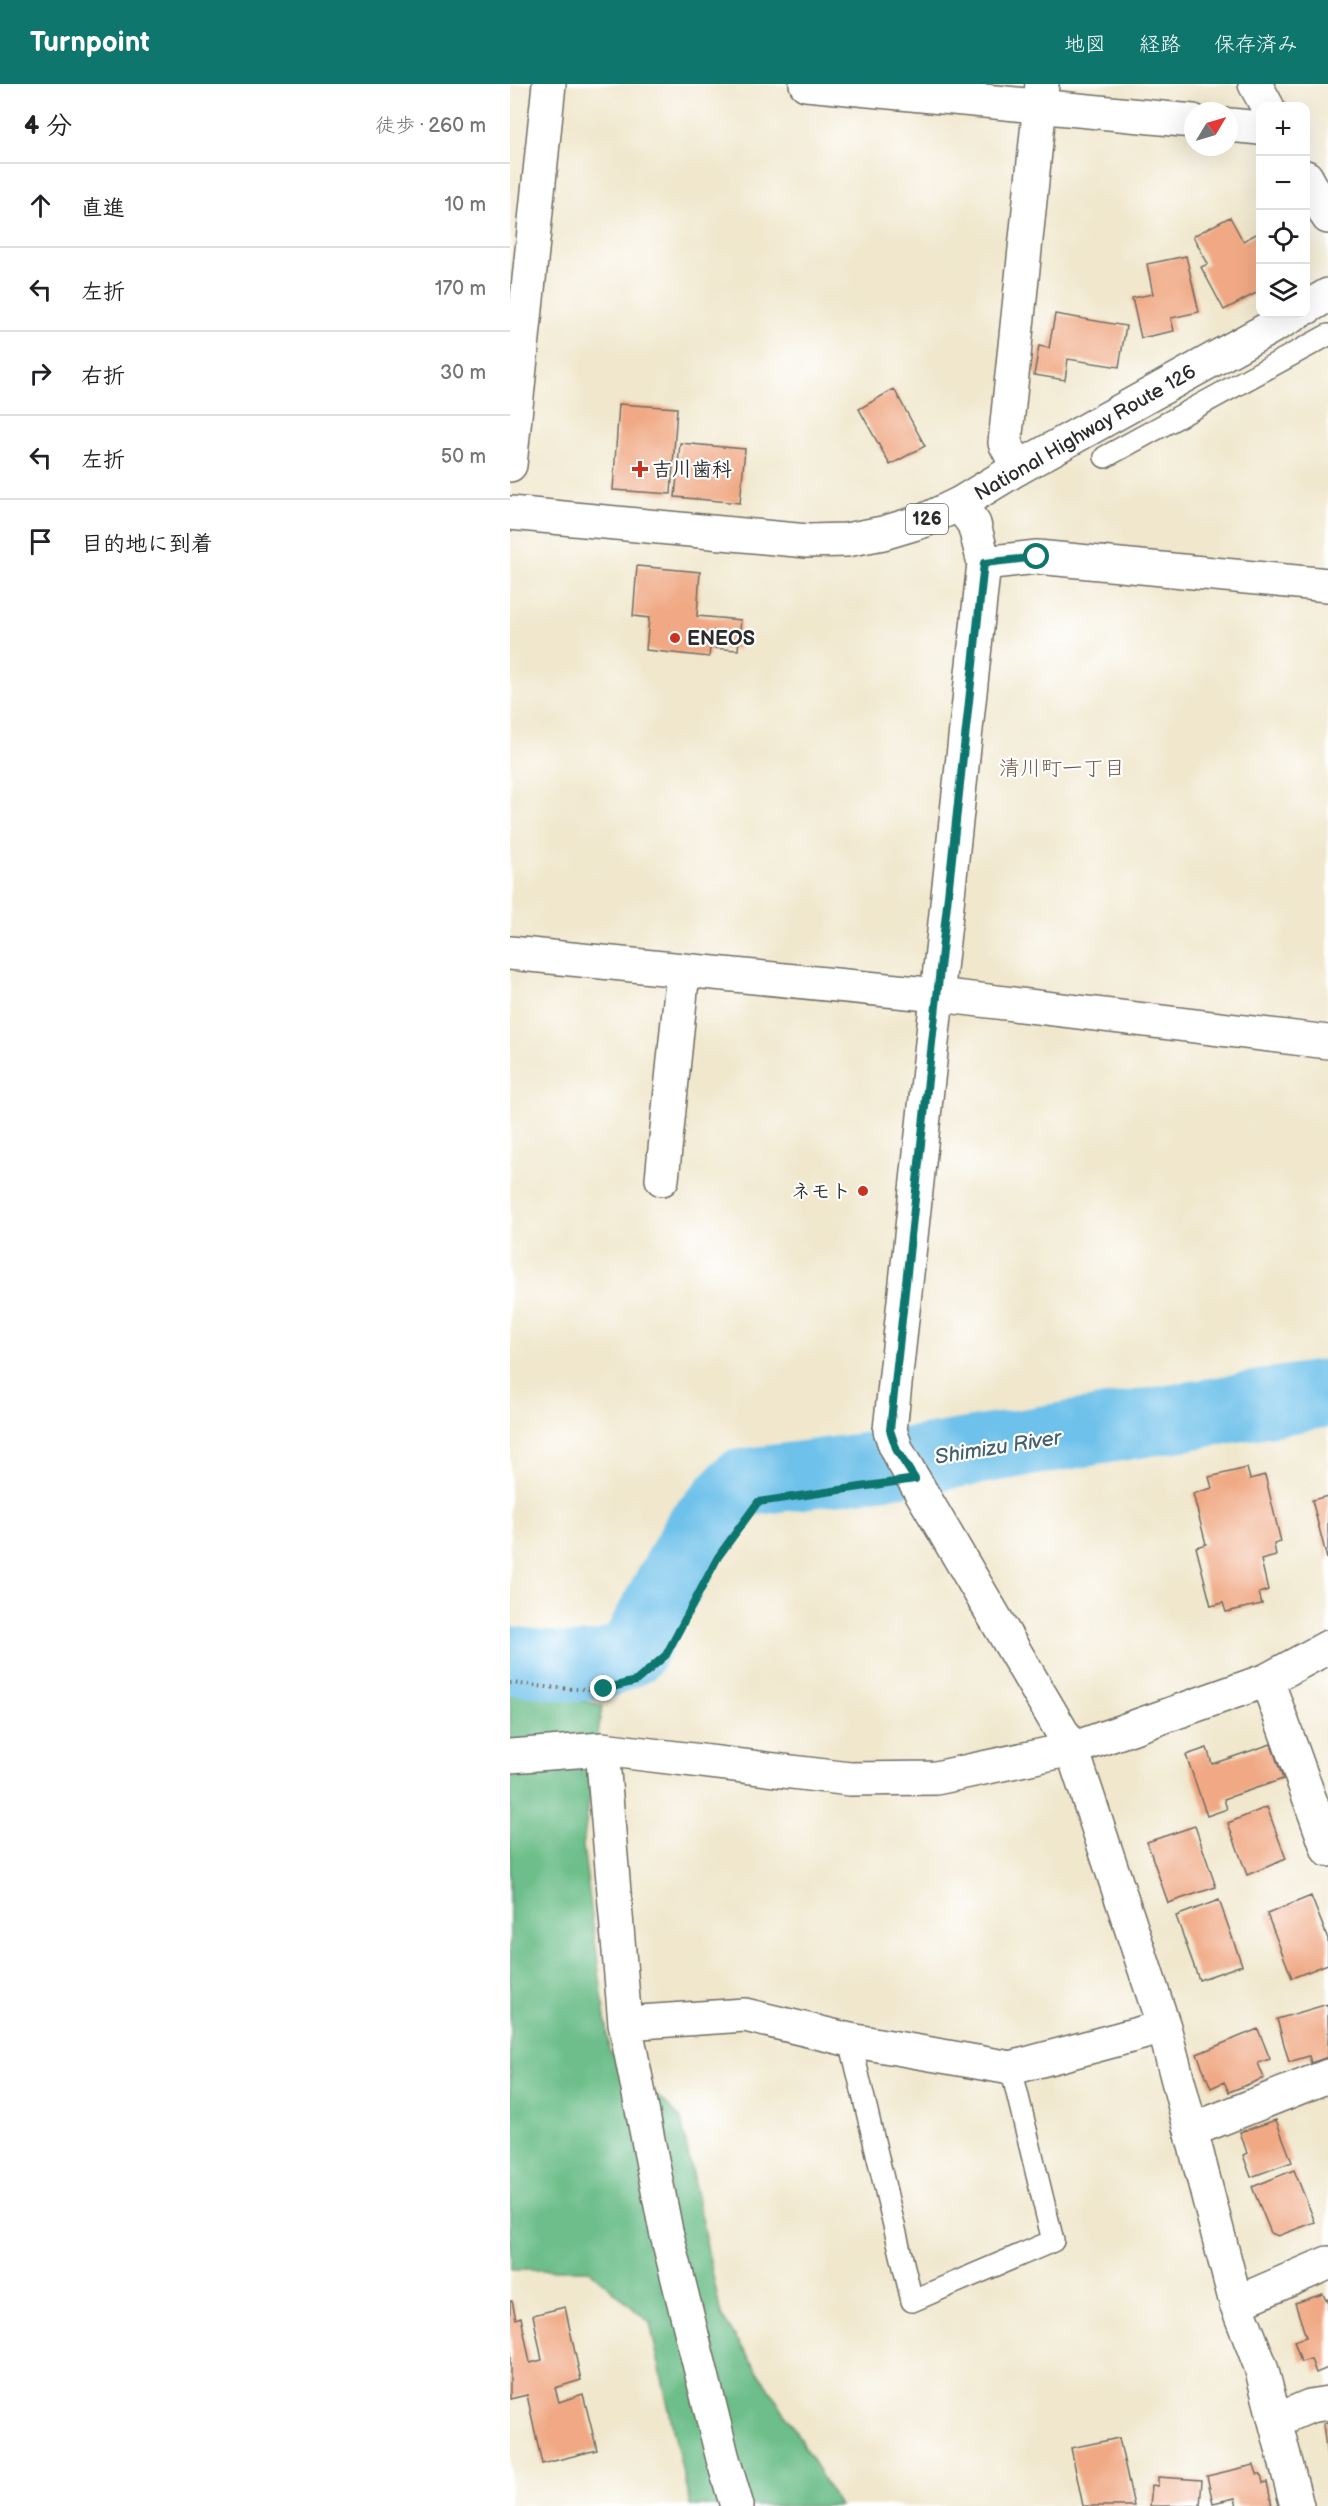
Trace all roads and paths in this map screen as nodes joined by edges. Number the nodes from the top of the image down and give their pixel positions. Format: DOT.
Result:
graph roads {
  1 [pos="549,84"];
  2 [pos="806,84"];
  3 [pos="1255,84"];
  4 [pos="1041,95"];
  5 [pos="1265,102"];
  6 [pos="1184,120"];
  7 [pos="1238,126"];
  8 [pos="1256,128"];
  9 [pos="1310,186"];
  10 [pos="1328,217"];
  11 [pos="1328,295"];
  12 [pos="1310,305"];
  13 [pos="1288,318"];
  14 [pos="1328,335"];
  15 [pos="1105,457"];
  16 [pos="510,465"];
  17 [pos="1018,468"];
  18 [pos="959,504"];
  19 [pos="510,513"];
  20 [pos="984,563"];
  21 [pos="1328,585"];
  22 [pos="510,953"];
  23 [pos="683,971"];
  24 [pos="938,995"];
  25 [pos="1328,1042"];
  26 [pos="662,1179"];
  27 [pos="915,1479"];
  28 [pos="1328,1647"];
  29 [pos="1267,1680"];
  30 [pos="510,1683"];
  31 [pos="602,1749"];
  32 [pos="1072,1749"];
  33 [pos="510,1756"];
  34 [pos="1328,1850"];
  35 [pos="625,2023"];
  36 [pos="1164,2027"];
  37 [pos="850,2040"];
  38 [pos="1011,2068"];
  39 [pos="1328,2076"];
  40 [pos="1192,2130"];
  41 [pos="1328,2263"];
  42 [pos="1236,2303"];
  43 [pos="1328,2403"];
  44 [pos="1275,2421"];
  45 [pos="737,2506"];
  46 [pos="1297,2506"];
  1 -- 16 [label="main road"];
  2 -- 4 [label="main road"];
  3 -- 5 [label="main road"];
  4 -- 6 [label="main road"];
  4 -- 17 [label="main road"];
  7 -- 8 [label="main road"];
  9 -- 10 [label="main road"];
  11 -- 12 [label="main road"];
  13 -- 17 [label="main road, National Highway Route 126 / 126"];
  14 -- 15 [label="lane"];
  17 -- 18 [label="main road, National Highway Route 126 / 126"];
  18 -- 19 [label="main road, National Highway Route 126 / 126"];
  18 -- 20 [label="main road"];
  20 -- 21 [label="main road"];
  20 -- 24 [label="main road"];
  22 -- 23 [label="main road"];
  23 -- 24 [label="main road"];
  23 -- 26 [label="main road"];
  24 -- 25 [label="main road"];
  24 -- 27 [label="main road"];
  27 -- 30 [label="path"];
  27 -- 32 [label="main road"];
  28 -- 29 [label="main road"];
  29 -- 32 [label="main road"];
  29 -- 34 [label="main road"];
  31 -- 32 [label="main road"];
  31 -- 33 [label="main road"];
  31 -- 35 [label="main road"];
  32 -- 36 [label="main road"];
  35 -- 37 [label="main road"];
  35 -- 45 [label="main road"];
  36 -- 38 [label="main road"];
  36 -- 40 [label="main road"];
  37 -- 38 [label="main road"];
  37 -- 38 [label="lane"];
  39 -- 40 [label="main road"];
  40 -- 42 [label="main road"];
  41 -- 42 [label="main road"];
  42 -- 44 [label="main road"];
  43 -- 44 [label="main road"];
  44 -- 46 [label="main road"];
}
